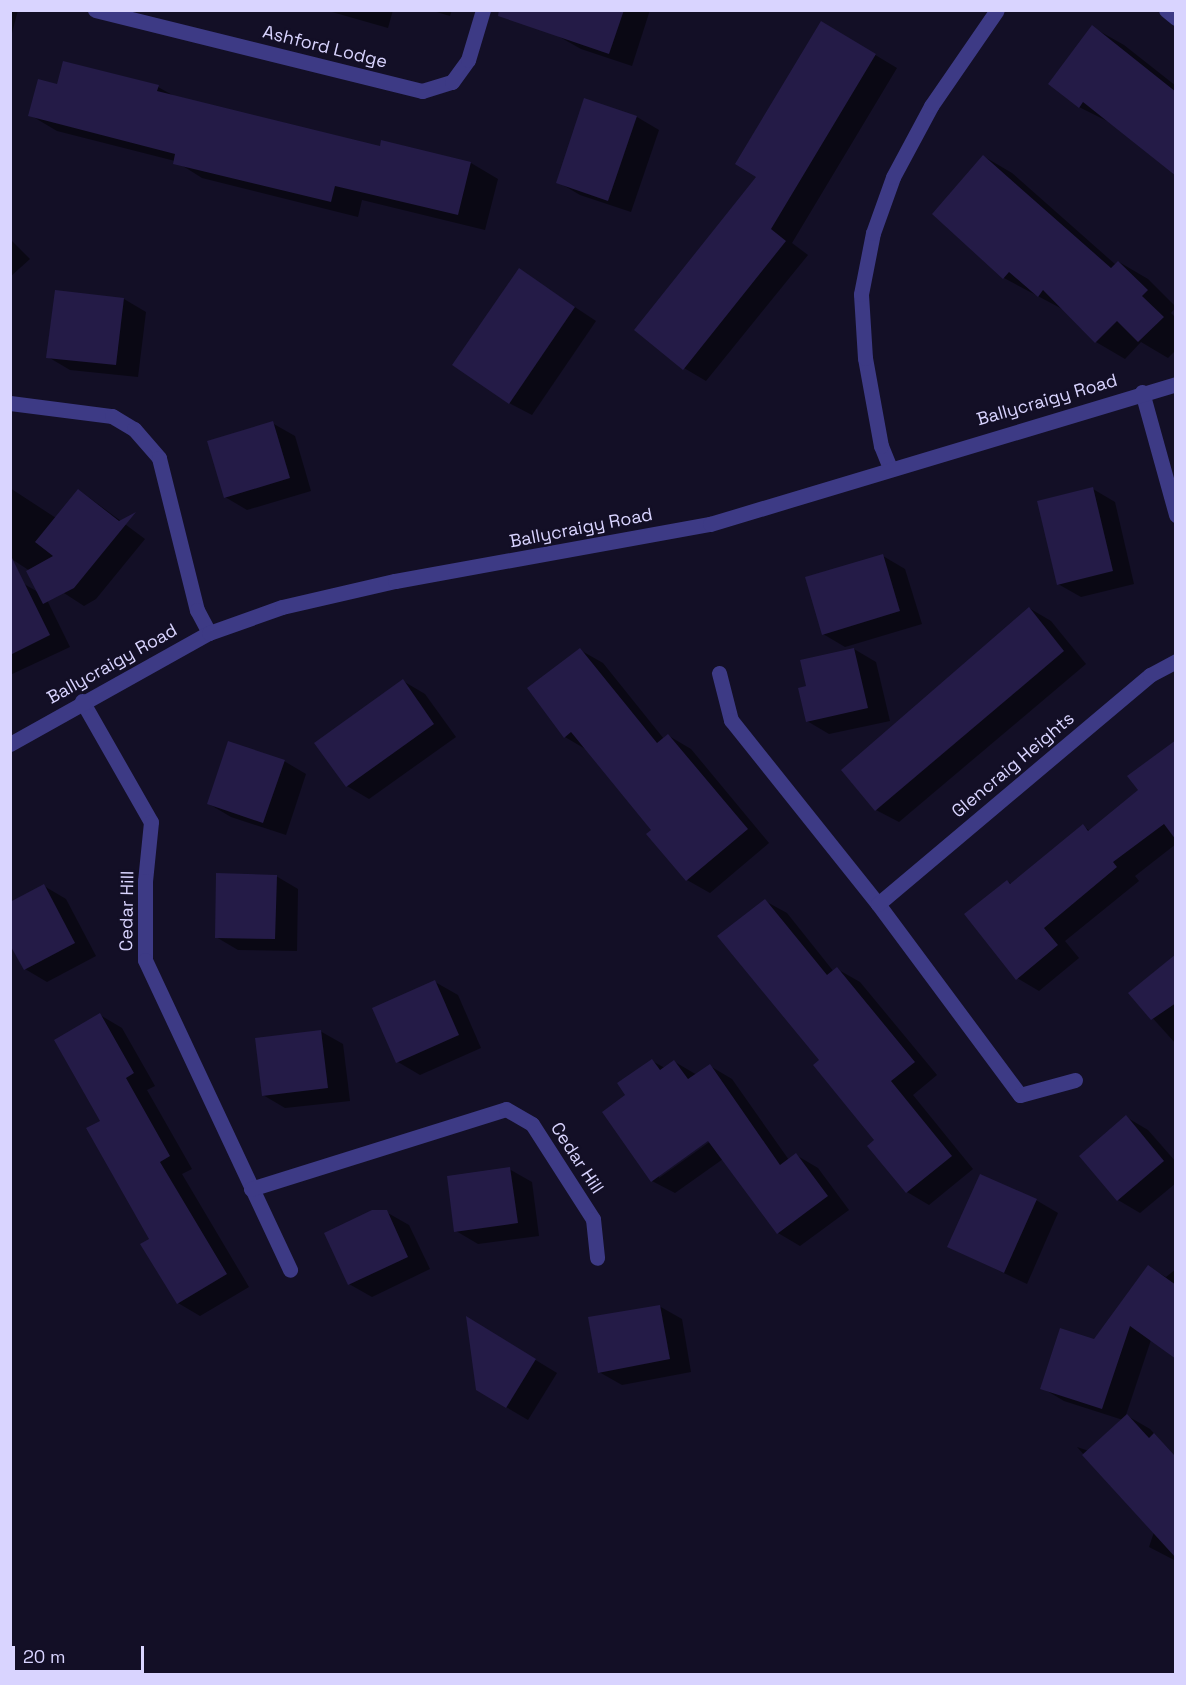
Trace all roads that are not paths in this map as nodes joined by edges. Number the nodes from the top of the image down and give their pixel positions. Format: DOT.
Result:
graph roads {
  1 [pos="95,10"];
  2 [pos="483,10"];
  3 [pos="997,10"];
  4 [pos="1166,10"];
  5 [pos="113,13"];
  6 [pos="1176,18"];
  7 [pos="1176,384"];
  8 [pos="1142,392"];
  9 [pos="10,403"];
  10 [pos="890,468"];
  11 [pos="1176,515"];
  12 [pos="209,633"];
  13 [pos="1176,661"];
  14 [pos="719,673"];
  15 [pos="82,701"];
  16 [pos="10,744"];
  17 [pos="878,904"];
  18 [pos="1075,1080"];
  19 [pos="251,1189"];
  20 [pos="597,1258"];
  21 [pos="290,1270"];
  1 -- 5 [label="street, Ashford Lodge"];
  2 -- 5 [label="street, Ashford Lodge"];
  3 -- 10 [label="street"];
  4 -- 6 [label="street"];
  7 -- 8 [label="street, Ballycraigy Road"];
  8 -- 10 [label="street, Ballycraigy Road"];
  8 -- 11 [label="street"];
  9 -- 12 [label="street"];
  10 -- 12 [label="street, Ballycraigy Road"];
  12 -- 15 [label="street, Ballycraigy Road"];
  13 -- 17 [label="street, Glencraig Heights"];
  14 -- 17 [label="street"];
  15 -- 16 [label="street, Ballycraigy Road"];
  15 -- 19 [label="street, Cedar Hill"];
  17 -- 18 [label="street"];
  19 -- 20 [label="street, Cedar Hill"];
  19 -- 21 [label="street, Cedar Hill"];
}
